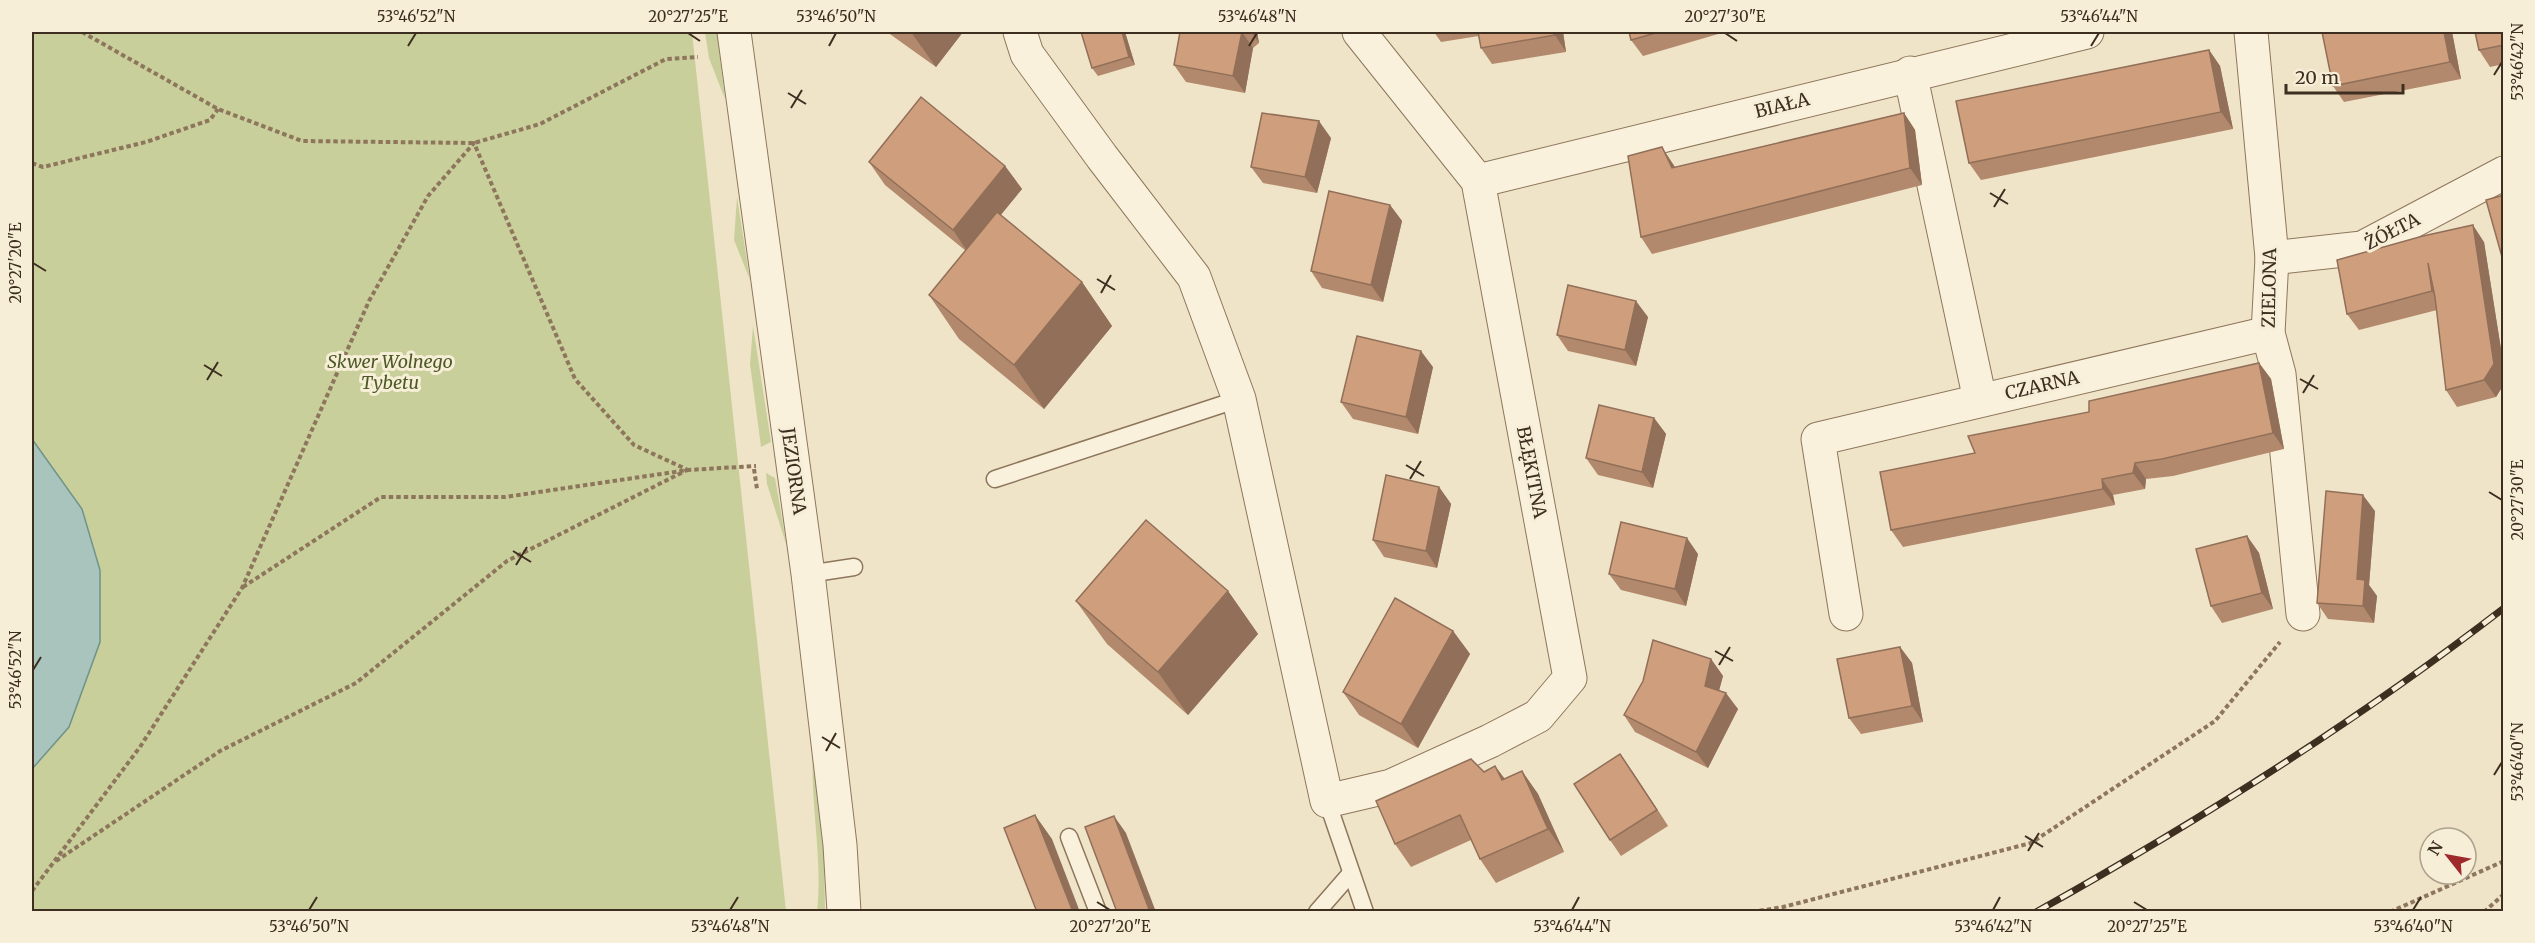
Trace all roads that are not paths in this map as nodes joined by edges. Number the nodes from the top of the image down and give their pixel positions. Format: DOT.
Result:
graph roads {
  1 [pos="734,32"];
  2 [pos="1020,32"];
  3 [pos="1359,32"];
  4 [pos="2087,32"];
  5 [pos="2251,32"];
  6 [pos="1910,73"];
  7 [pos="2504,173"];
  8 [pos="1478,181"];
  9 [pos="2272,258"];
  10 [pos="2268,333"];
  11 [pos="1239,399"];
  12 [pos="1980,400"];
  13 [pos="995,479"];
  14 [pos="854,567"];
  15 [pos="808,574"];
  16 [pos="1846,614"];
  17 [pos="2303,614"];
  18 [pos="1327,801"];
  19 [pos="1069,837"];
  20 [pos="1351,873"];
  21 [pos="844,912"];
  22 [pos="1098,912"];
  23 [pos="1317,912"];
  24 [pos="1365,912"];
  1 -- 15 [label="street, JEZIORNA"];
  2 -- 11 [label="street"];
  3 -- 8 [label="street, BŁĘKITNA"];
  4 -- 6 [label="street, BIAŁA"];
  5 -- 9 [label="street, ZIELONA"];
  6 -- 8 [label="street, BIAŁA"];
  6 -- 12 [label="street"];
  7 -- 9 [label="street, ŻÓŁTA"];
  8 -- 18 [label="street, BŁĘKITNA"];
  9 -- 10 [label="street, ZIELONA"];
  10 -- 12 [label="street, CZARNA"];
  10 -- 17 [label="street, ZIELONA"];
  11 -- 13 [label="lane"];
  11 -- 18 [label="street"];
  12 -- 16 [label="street, CZARNA"];
  14 -- 15 [label="lane"];
  15 -- 21 [label="street, JEZIORNA"];
  18 -- 20 [label="lane"];
  19 -- 22 [label="lane"];
  20 -- 23 [label="lane"];
  20 -- 24 [label="lane"];
}
